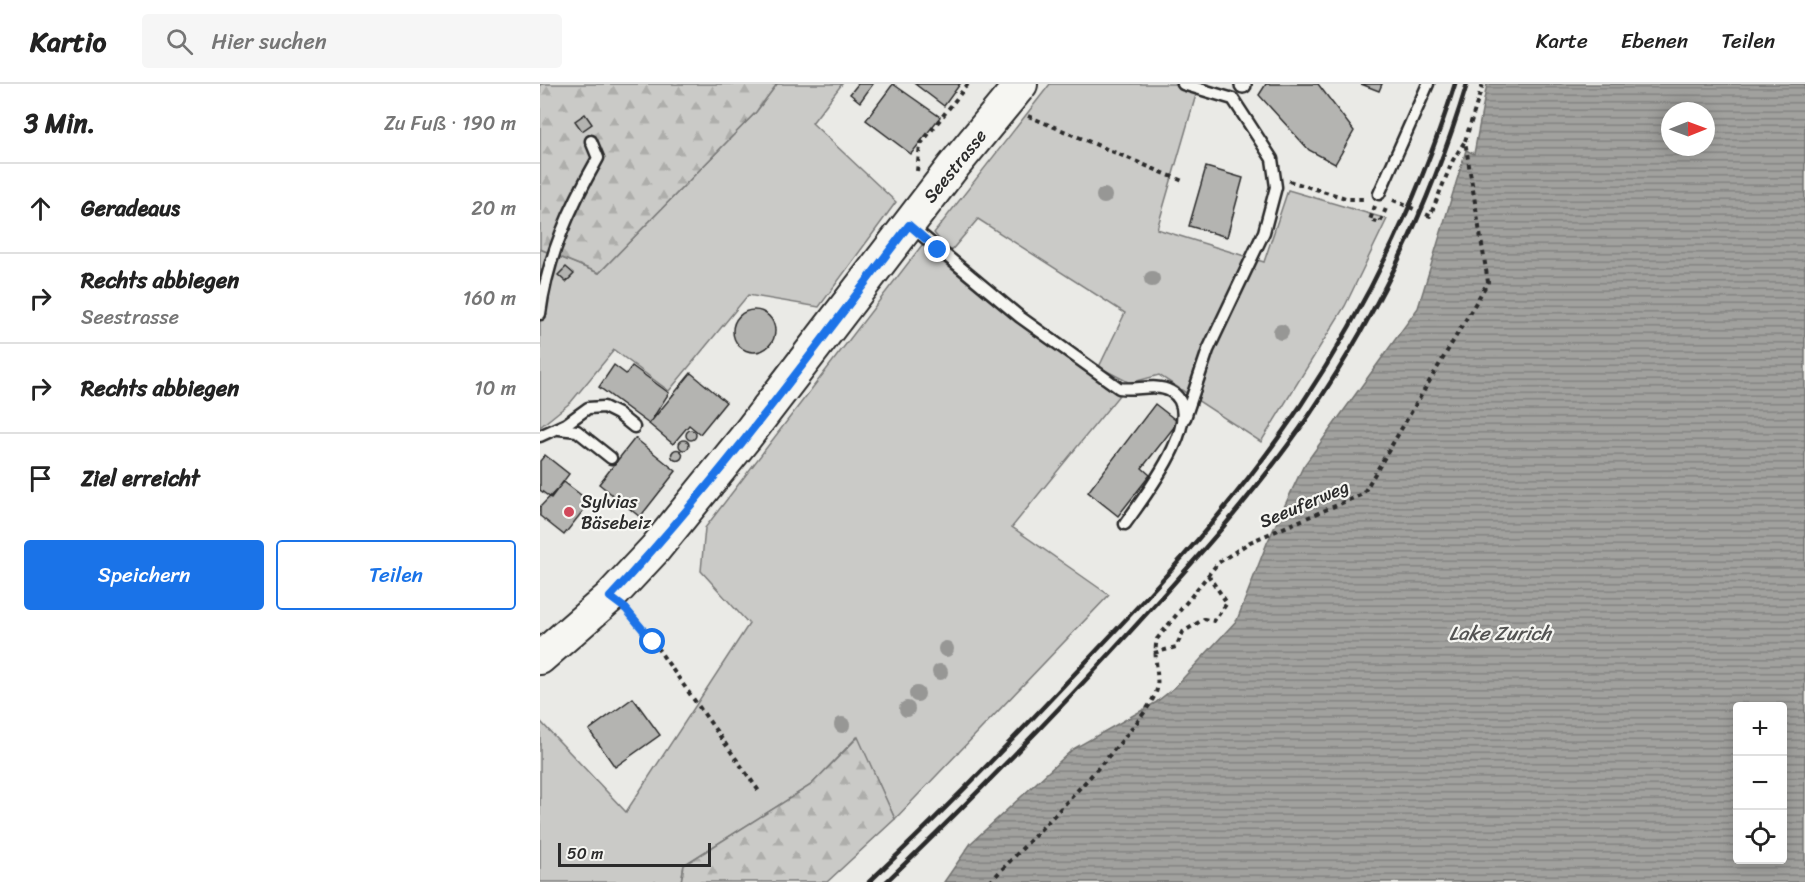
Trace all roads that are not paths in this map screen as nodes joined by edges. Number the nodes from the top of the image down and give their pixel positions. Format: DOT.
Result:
graph roads {
  1 [pos="1183,84"];
  2 [pos="1428,84"];
  3 [pos="1014,93"];
  4 [pos="591,141"];
  5 [pos="1379,194"];
  6 [pos="909,225"];
  7 [pos="540,314"];
  8 [pos="634,427"];
  9 [pos="1182,427"];
  10 [pos="554,429"];
  11 [pos="540,435"];
  12 [pos="611,458"];
  13 [pos="1125,524"];
  14 [pos="540,658"];
  1 -- 9 [label="lane"];
  2 -- 5 [label="lane"];
  3 -- 6 [label="main road, Seestrasse"];
  4 -- 7 [label="lane"];
  6 -- 9 [label="lane"];
  6 -- 14 [label="main road, Seestrasse"];
  8 -- 10 [label="lane"];
  9 -- 13 [label="lane"];
  10 -- 11 [label="lane"];
  10 -- 12 [label="lane"];
}
